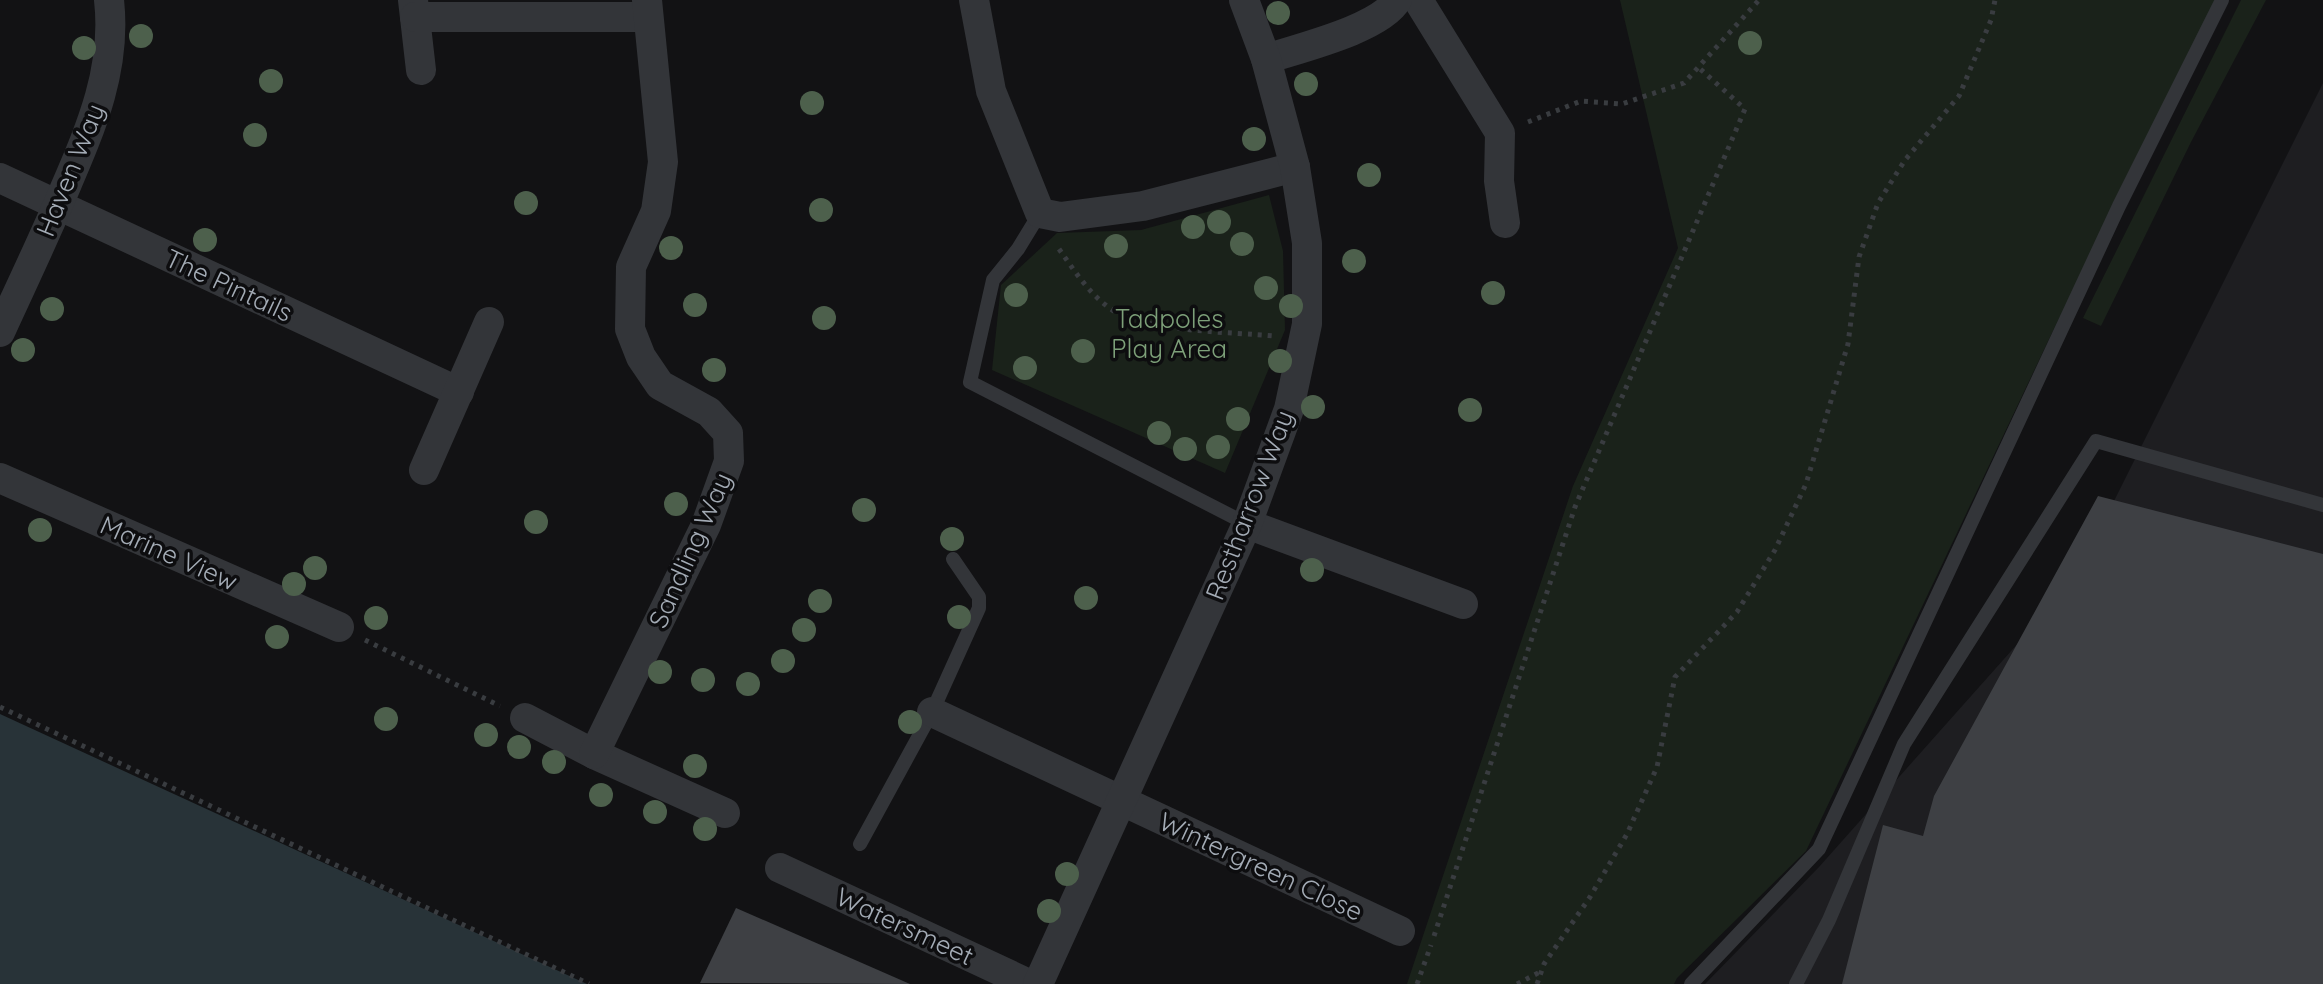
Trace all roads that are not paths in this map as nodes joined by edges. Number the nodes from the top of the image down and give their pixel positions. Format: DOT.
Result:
graph roads {
  1 [pos="109,0"];
  2 [pos="974,0"];
  3 [pos="1244,0"];
  4 [pos="1397,0"];
  5 [pos="1418,0"];
  6 [pos="2222,0"];
  7 [pos="648,8"];
  8 [pos="414,9"];
  9 [pos="1266,59"];
  10 [pos="421,70"];
  11 [pos="1295,167"];
  12 [pos="0,178"];
  13 [pos="58,205"];
  14 [pos="1040,213"];
  15 [pos="1505,223"];
  16 [pos="489,322"];
  17 [pos="0,332"];
  18 [pos="459,392"];
  19 [pos="424,470"];
  20 [pos="0,478"];
  21 [pos="2323,505"];
  22 [pos="1247,524"];
  23 [pos="953,559"];
  24 [pos="1463,604"];
  25 [pos="339,627"];
  26 [pos="932,712"];
  27 [pos="525,718"];
  28 [pos="594,754"];
  29 [pos="1123,801"];
  30 [pos="725,813"];
  31 [pos="860,844"];
  32 [pos="780,868"];
  33 [pos="1400,931"];
  34 [pos="1029,984"];
  35 [pos="1038,984"];
  36 [pos="1691,984"];
  37 [pos="1796,984"];
  1 -- 13 [label="street, Haven Way"];
  2 -- 14 [label="street"];
  3 -- 9 [label="street, Restharrow Way"];
  4 -- 9 [label="street"];
  5 -- 15 [label="street"];
  6 -- 36 [label="lane"];
  7 -- 8 [label="street"];
  7 -- 28 [label="street, Sandling Way"];
  8 -- 10 [label="street"];
  9 -- 11 [label="street, Restharrow Way"];
  11 -- 14 [label="street"];
  11 -- 22 [label="street, Restharrow Way"];
  12 -- 13 [label="street, The Pintails"];
  13 -- 17 [label="street, Haven Way"];
  13 -- 18 [label="street, The Pintails"];
  14 -- 22 [label="lane"];
  16 -- 18 [label="street"];
  18 -- 19 [label="street"];
  20 -- 25 [label="street, Marine View"];
  21 -- 37 [label="lane"];
  22 -- 24 [label="street"];
  22 -- 29 [label="street, Restharrow Way"];
  23 -- 26 [label="lane"];
  26 -- 29 [label="street, Wintergreen Close"];
  26 -- 31 [label="lane"];
  27 -- 28 [label="street"];
  28 -- 30 [label="street"];
  29 -- 33 [label="street, Wintergreen Close"];
  29 -- 35 [label="street, Restharrow Way"];
  32 -- 34 [label="street, Watersmeet"];
}
